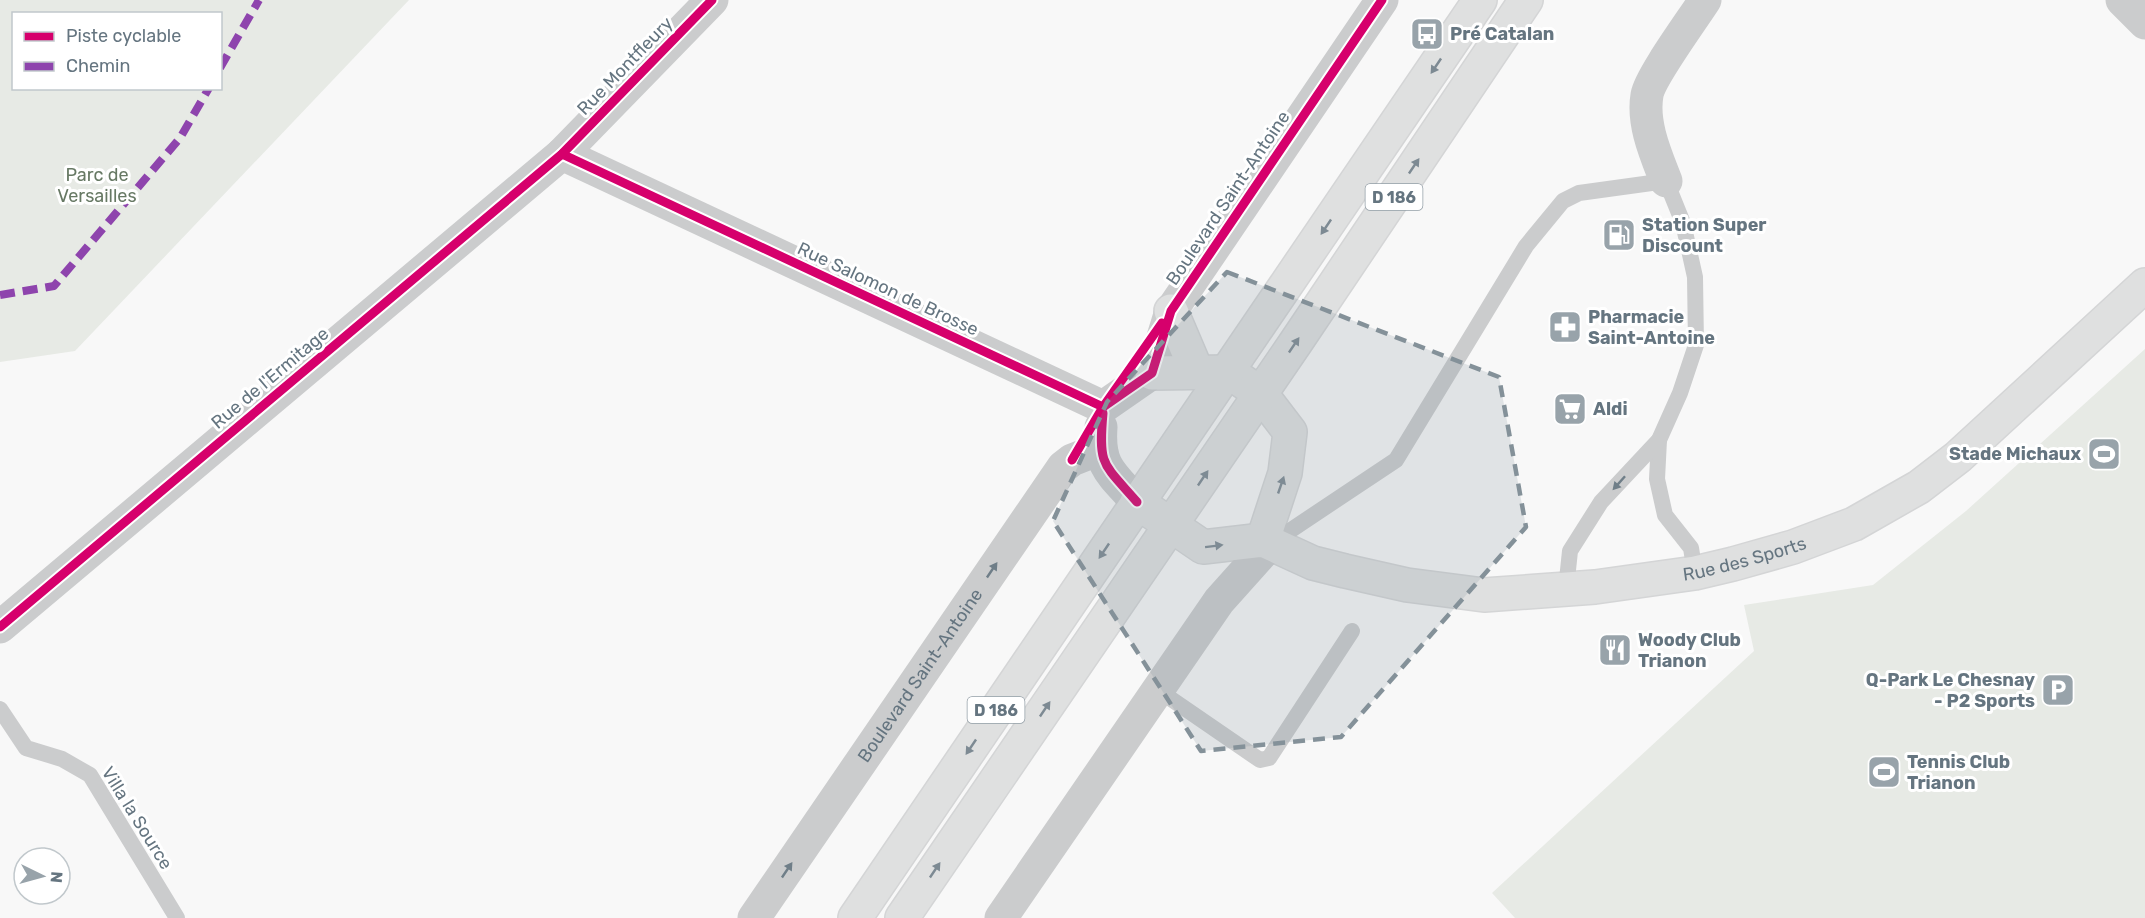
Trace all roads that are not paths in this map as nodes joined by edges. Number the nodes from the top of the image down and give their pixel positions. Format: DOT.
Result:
graph roads {
  1 [pos="712,0"];
  2 [pos="1382,0"];
  3 [pos="1480,0"];
  4 [pos="1526,0"];
  5 [pos="1705,0"];
  6 [pos="2122,0"];
  7 [pos="2145,23"];
  8 [pos="561,154"];
  9 [pos="1666,181"];
  10 [pos="2145,285"];
  11 [pos="1171,311"];
  12 [pos="1197,372"];
  13 [pos="1152,373"];
  14 [pos="1245,383"];
  15 [pos="1103,407"];
  16 [pos="1659,440"];
  17 [pos="1100,449"];
  18 [pos="1137,502"];
  19 [pos="1170,527"];
  20 [pos="1266,542"];
  21 [pos="1695,573"];
  22 [pos="1566,590"];
  23 [pos="0,627"];
  24 [pos="1352,631"];
  25 [pos="1158,690"];
  26 [pos="0,709"];
  27 [pos="177,918"];
  28 [pos="754,918"];
  29 [pos="855,918"];
  30 [pos="902,918"];
  31 [pos="1001,918"];
  1 -- 8 [label="street, Rue Montfleury"];
  2 -- 11 [label="street, Boulevard Saint-Antoine"];
  3 -- 14 [label="main road, D 186, one-way"];
  14 -- 4 [label="main road, D 186, one-way"];
  5 -- 9 [label="street"];
  6 -- 7 [label="street"];
  8 -- 15 [label="street, Rue Salomon de Brosse"];
  8 -- 23 [label="street, Rue de l'Ermitage"];
  9 -- 16 [label="lane"];
  9 -- 20 [label="lane"];
  10 -- 21 [label="main road, Rue des Sports"];
  11 -- 12 [label="main road"];
  11 -- 13 [label="street, Boulevard Saint-Antoine"];
  12 -- 13 [label="main road"];
  12 -- 14 [label="main road"];
  13 -- 15 [label="street"];
  14 -- 18 [label="main road, D 186"];
  19 -- 14 [label="main road, D 186, one-way"];
  20 -- 14 [label="main road, one-way"];
  15 -- 17 [label="street"];
  16 -- 21 [label="lane"];
  16 -- 22 [label="lane, one-way"];
  17 -- 18 [label="street"];
  28 -- 17 [label="street, Boulevard Saint-Antoine, one-way"];
  18 -- 19 [label="main road, Rue des Sports"];
  18 -- 29 [label="main road, D 186, one-way"];
  19 -- 20 [label="main road, Rue des Sports, one-way"];
  30 -- 19 [label="main road, D 186, one-way"];
  20 -- 22 [label="main road, Rue des Sports"];
  20 -- 25 [label="street"];
  21 -- 22 [label="main road, Rue des Sports"];
  24 -- 25 [label="lane"];
  25 -- 31 [label="street"];
  26 -- 27 [label="lane, Villa la Source"];
}
